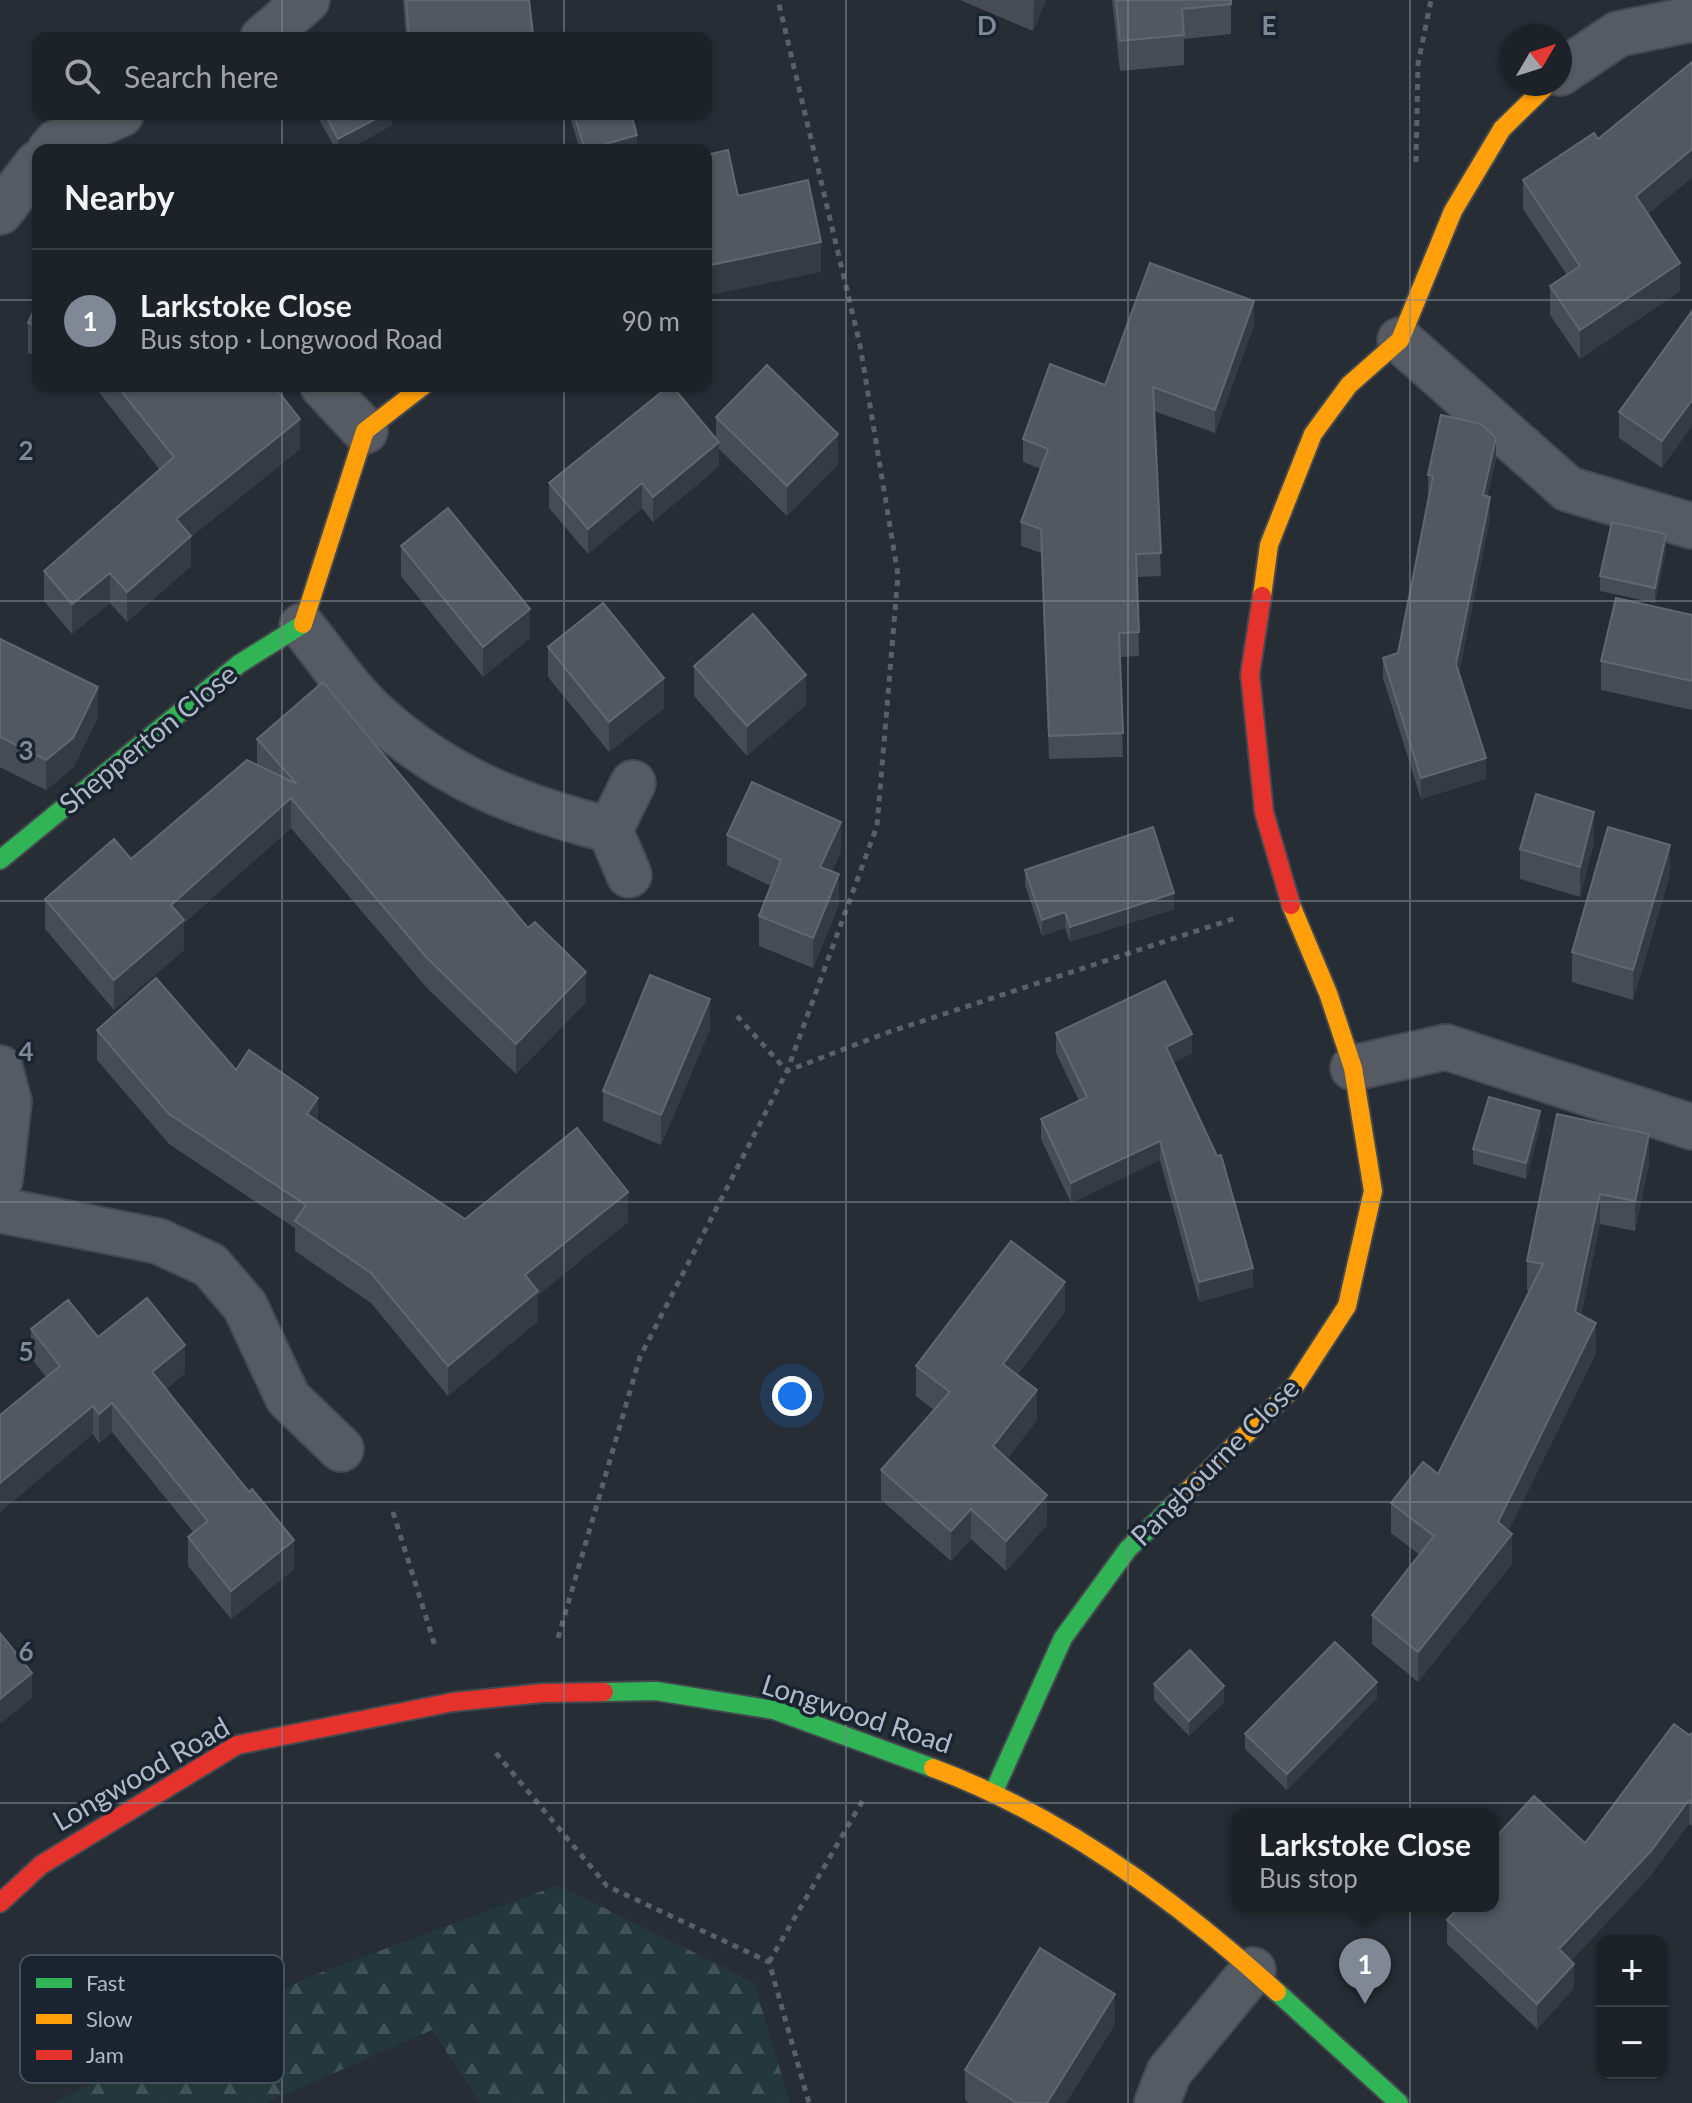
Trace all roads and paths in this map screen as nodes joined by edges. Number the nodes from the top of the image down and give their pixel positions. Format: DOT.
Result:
graph roads {
  1 [pos="307,0"];
  2 [pos="778,0"];
  3 [pos="1431,0"];
  4 [pos="1692,19"];
  5 [pos="270,32"];
  6 [pos="1572,65"];
  7 [pos="1536,96"];
  8 [pos="107,120"];
  9 [pos="55,144"];
  10 [pos="32,171"];
  11 [pos="1453,211"];
  12 [pos="0,212"];
  13 [pos="1400,340"];
  14 [pos="329,392"];
  15 [pos="415,392"];
  16 [pos="365,431"];
  17 [pos="1692,526"];
  18 [pos="302,626"];
  19 [pos="633,783"];
  20 [pos="610,830"];
  21 [pos="0,860"];
  22 [pos="629,875"];
  23 [pos="1289,900"];
  24 [pos="737,1016"];
  25 [pos="0,1068"];
  26 [pos="1353,1068"];
  27 [pos="787,1071"];
  28 [pos="1692,1127"];
  29 [pos="0,1180"];
  30 [pos="0,1210"];
  31 [pos="341,1449"];
  32 [pos="393,1512"];
  33 [pos="542,1693"];
  34 [pos="453,1702"];
  35 [pos="892,1751"];
  36 [pos="994,1791"];
  37 [pos="0,1903"];
  38 [pos="769,1962"];
  39 [pos="1253,1970"];
  40 [pos="809,2103"];
  41 [pos="1157,2103"];
  42 [pos="1399,2103"];
  1 -- 5 [label="street"];
  2 -- 27 [label="path"];
  3 -- 11 [label="path"];
  4 -- 6 [label="street"];
  7 -- 11 [label="street, Pangbourne Close"];
  8 -- 9 [label="street"];
  10 -- 12 [label="street"];
  11 -- 13 [label="street, Pangbourne Close"];
  13 -- 17 [label="street"];
  13 -- 23 [label="street, Pangbourne Close"];
  14 -- 16 [label="street"];
  15 -- 16 [label="street"];
  16 -- 18 [label="street"];
  18 -- 20 [label="street"];
  18 -- 21 [label="street, Shepperton Close"];
  19 -- 20 [label="street"];
  20 -- 22 [label="street"];
  23 -- 26 [label="street, Pangbourne Close"];
  23 -- 27 [label="path"];
  24 -- 27 [label="path"];
  25 -- 29 [label="street"];
  26 -- 28 [label="street"];
  26 -- 36 [label="street, Pangbourne Close"];
  27 -- 33 [label="path"];
  30 -- 31 [label="street"];
  32 -- 34 [label="path"];
  33 -- 34 [label="street, Longwood Road"];
  33 -- 35 [label="street, Longwood Road"];
  34 -- 37 [label="street, Longwood Road"];
  34 -- 38 [label="path"];
  35 -- 36 [label="street, Longwood Road"];
  35 -- 38 [label="path"];
  36 -- 39 [label="street, Longwood Road"];
  38 -- 40 [label="path"];
  39 -- 41 [label="street"];
  39 -- 42 [label="street, Longwood Road"];
}
